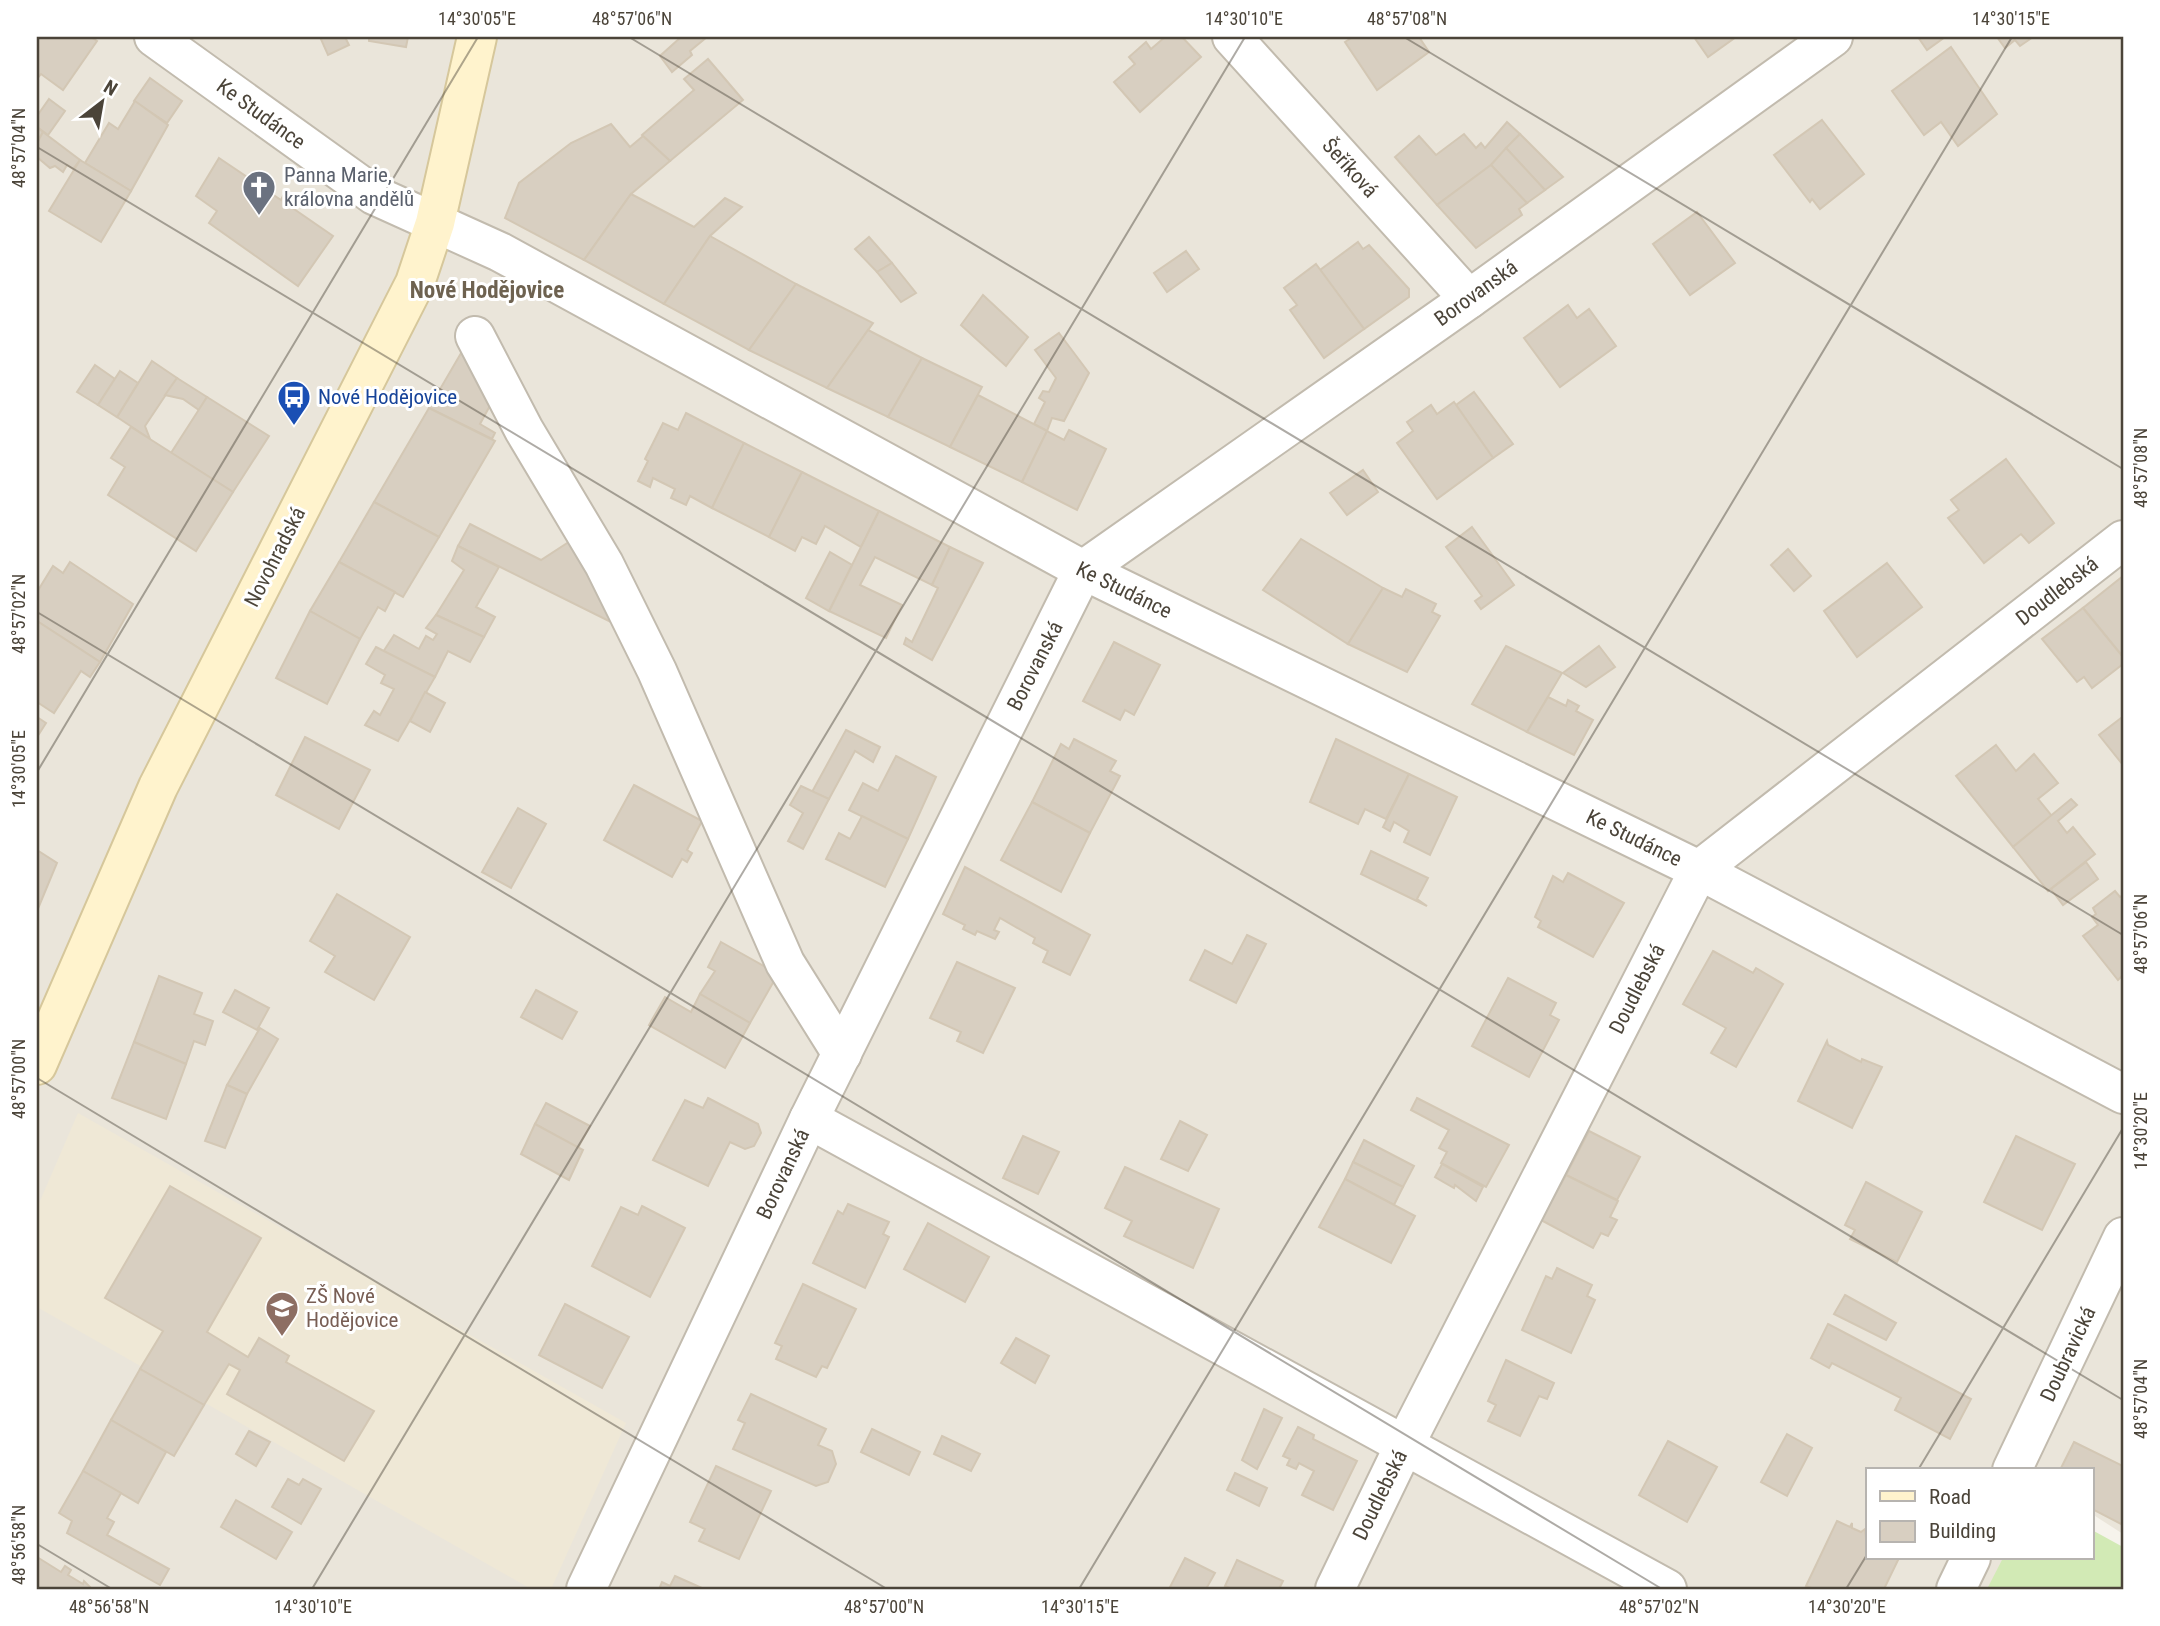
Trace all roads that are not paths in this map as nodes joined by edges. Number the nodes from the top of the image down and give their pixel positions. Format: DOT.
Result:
graph roads {
  1 [pos="154,37"];
  2 [pos="477,37"];
  3 [pos="1232,37"];
  4 [pos="1833,37"];
  5 [pos="435,222"];
  6 [pos="1469,299"];
  7 [pos="475,336"];
  8 [pos="2123,540"];
  9 [pos="1083,570"];
  10 [pos="1699,870"];
  11 [pos="842,1054"];
  12 [pos="37,1065"];
  13 [pos="2123,1094"];
  14 [pos="809,1119"];
  15 [pos="2123,1237"];
  16 [pos="1405,1444"];
  17 [pos="2013,1468"];
  18 [pos="1970,1560"];
  19 [pos="586,1589"];
  20 [pos="1335,1589"];
  21 [pos="1667,1589"];
  22 [pos="1956,1589"];
  1 -- 5 [label="street, Ke Studánce"];
  2 -- 5 [label="main road, Novohradská"];
  3 -- 6 [label="street, Šeříková"];
  4 -- 6 [label="street, Borovanská"];
  5 -- 9 [label="street, Ke Studánce"];
  5 -- 12 [label="main road, Novohradská"];
  6 -- 9 [label="street, Borovanská"];
  7 -- 11 [label="street"];
  8 -- 10 [label="street, Doudlebská"];
  9 -- 10 [label="street, Ke Studánce"];
  9 -- 11 [label="street, Borovanská"];
  10 -- 13 [label="street, Ke Studánce"];
  10 -- 16 [label="street, Doudlebská"];
  11 -- 14 [label="street, Borovanská"];
  14 -- 16 [label="street"];
  14 -- 19 [label="street, Borovanská"];
  15 -- 17 [label="street, Doubravická"];
  16 -- 20 [label="street, Doudlebská"];
  16 -- 21 [label="street"];
  18 -- 22 [label="street"];
}
